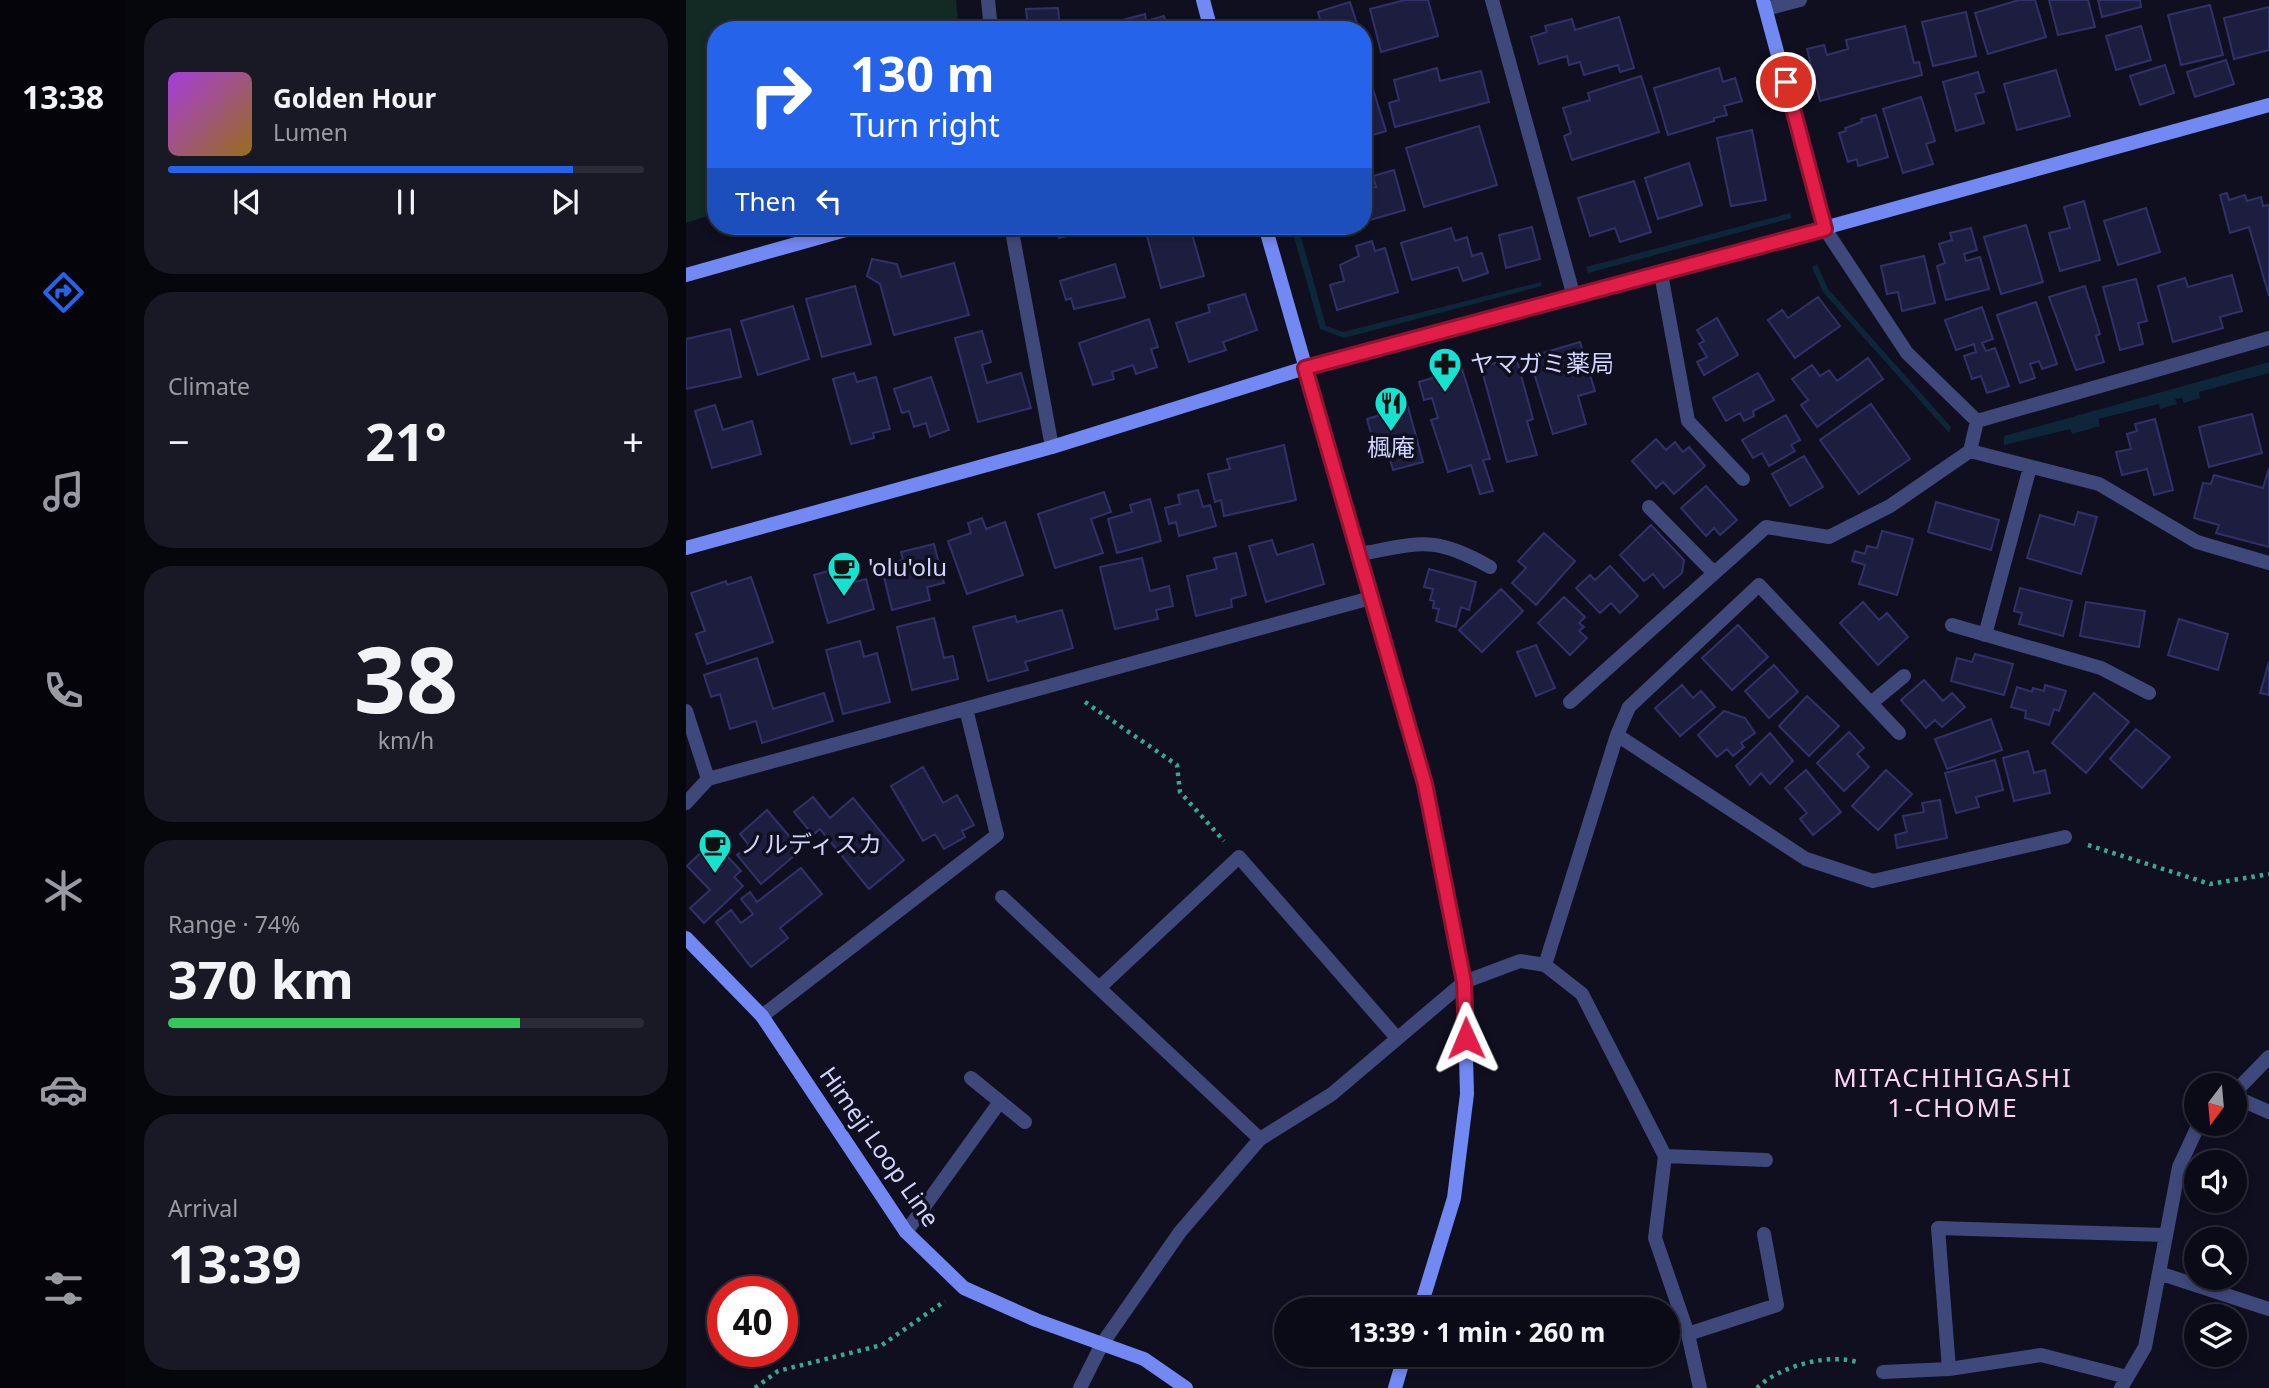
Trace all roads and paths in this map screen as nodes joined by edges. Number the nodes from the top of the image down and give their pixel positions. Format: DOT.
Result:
graph roads {
  1 [pos="988,0"];
  2 [pos="1203,0"];
  3 [pos="1492,0"];
  4 [pos="1800,0"];
  5 [pos="1765,5"];
  6 [pos="989,21"];
  7 [pos="1209,21"];
  8 [pos="2269,104"];
  9 [pos="1825,229"];
  10 [pos="828,235"];
  11 [pos="1013,235"];
  12 [pos="1268,235"];
  13 [pos="1661,274"];
  14 [pos="686,275"];
  15 [pos="1574,298"];
  16 [pos="2269,338"];
  17 [pos="1305,368"];
  18 [pos="1977,421"];
  19 [pos="1052,447"];
  20 [pos="1970,451"];
  21 [pos="2030,467"];
  22 [pos="1743,479"];
  23 [pos="1649,507"];
  24 [pos="686,548"];
  25 [pos="1359,554"];
  26 [pos="2269,564"];
  27 [pos="1490,567"];
  28 [pos="1714,573"];
  29 [pos="1371,598"];
  30 [pos="1952,625"];
  31 [pos="1985,635"];
  32 [pos="1904,676"];
  33 [pos="1059,683"];
  34 [pos="2149,693"];
  35 [pos="1570,702"];
  36 [pos="1871,703"];
  37 [pos="966,709"];
  38 [pos="686,711"];
  39 [pos="1899,733"];
  40 [pos="1617,735"];
  41 [pos="708,779"];
  42 [pos="686,803"];
  43 [pos="2064,837"];
  44 [pos="1239,857"];
  45 [pos="2269,874"];
  46 [pos="1002,897"];
  47 [pos="686,938"];
  48 [pos="1545,965"];
  49 [pos="1464,982"];
  50 [pos="1099,988"];
  51 [pos="762,1016"];
  52 [pos="1397,1038"];
  53 [pos="2269,1057"];
  54 [pos="971,1078"];
  55 [pos="2247,1081"];
  56 [pos="2247,1100"];
  57 [pos="999,1103"];
  58 [pos="2269,1112"];
  59 [pos="1025,1122"];
  60 [pos="2193,1136"];
  61 [pos="1260,1139"];
  62 [pos="1665,1156"];
  63 [pos="1766,1160"];
  64 [pos="906,1232"];
  65 [pos="1763,1234"];
  66 [pos="2165,1235"];
  67 [pos="2160,1273"];
  68 [pos="964,1288"];
  69 [pos="1424,1297"];
  70 [pos="2269,1310"];
  71 [pos="1688,1334"];
  72 [pos="1102,1344"];
  73 [pos="1401,1367"];
  74 [pos="1949,1369"];
  75 [pos="1883,1372"];
  76 [pos="2124,1383"];
  77 [pos="755,1388"];
  78 [pos="1080,1388"];
  79 [pos="1186,1388"];
  80 [pos="1395,1388"];
  81 [pos="1700,1388"];
  82 [pos="1757,1388"];
  1 -- 6 [label="street"];
  2 -- 7 [label="street"];
  3 -- 15 [label="street"];
  4 -- 5 [label="street"];
  5 -- 9 [label="street"];
  8 -- 9 [label="street"];
  9 -- 13 [label="street"];
  9 -- 18 [label="street"];
  10 -- 14 [label="street"];
  11 -- 19 [label="street"];
  12 -- 17 [label="street"];
  13 -- 15 [label="street"];
  13 -- 22 [label="street"];
  15 -- 17 [label="street"];
  16 -- 18 [label="street"];
  17 -- 19 [label="street"];
  17 -- 25 [label="street"];
  18 -- 20 [label="street"];
  19 -- 24 [label="street"];
  20 -- 21 [label="street"];
  20 -- 28 [label="street"];
  21 -- 26 [label="street"];
  21 -- 31 [label="street"];
  23 -- 28 [label="street"];
  25 -- 27 [label="street"];
  25 -- 29 [label="street"];
  28 -- 35 [label="street"];
  29 -- 33 [label="street"];
  29 -- 49 [label="street"];
  30 -- 31 [label="street"];
  31 -- 34 [label="street"];
  32 -- 36 [label="street"];
  33 -- 37 [label="street"];
  33 -- 44 [label="path"];
  36 -- 39 [label="street"];
  36 -- 40 [label="street"];
  37 -- 41 [label="street"];
  37 -- 51 [label="street"];
  38 -- 41 [label="street"];
  40 -- 43 [label="street"];
  40 -- 48 [label="street"];
  41 -- 42 [label="street"];
  43 -- 45 [label="path"];
  44 -- 50 [label="street"];
  44 -- 52 [label="street"];
  46 -- 50 [label="street"];
  47 -- 51 [label="street, Himeji Loop Line"];
  48 -- 49 [label="street"];
  48 -- 62 [label="street"];
  49 -- 52 [label="street"];
  49 -- 69 [label="street"];
  50 -- 61 [label="street"];
  51 -- 64 [label="street, Himeji Loop Line"];
  52 -- 61 [label="street"];
  53 -- 55 [label="street"];
  54 -- 57 [label="street"];
  56 -- 58 [label="street"];
  57 -- 59 [label="street"];
  57 -- 64 [label="street"];
  60 -- 66 [label="street"];
  61 -- 72 [label="street"];
  62 -- 63 [label="street"];
  62 -- 71 [label="street"];
  64 -- 68 [label="street, Himeji Loop Line"];
  65 -- 71 [label="street"];
  66 -- 67 [label="street"];
  66 -- 74 [label="street"];
  67 -- 70 [label="street"];
  67 -- 76 [label="street"];
  68 -- 72 [label="street, Himeji Loop Line"];
  68 -- 77 [label="path"];
  71 -- 81 [label="street"];
  72 -- 78 [label="street"];
  72 -- 79 [label="street, Himeji Loop Line"];
  73 -- 80 [label="street"];
  74 -- 75 [label="street"];
  74 -- 76 [label="street"];
  75 -- 82 [label="path"];
}
